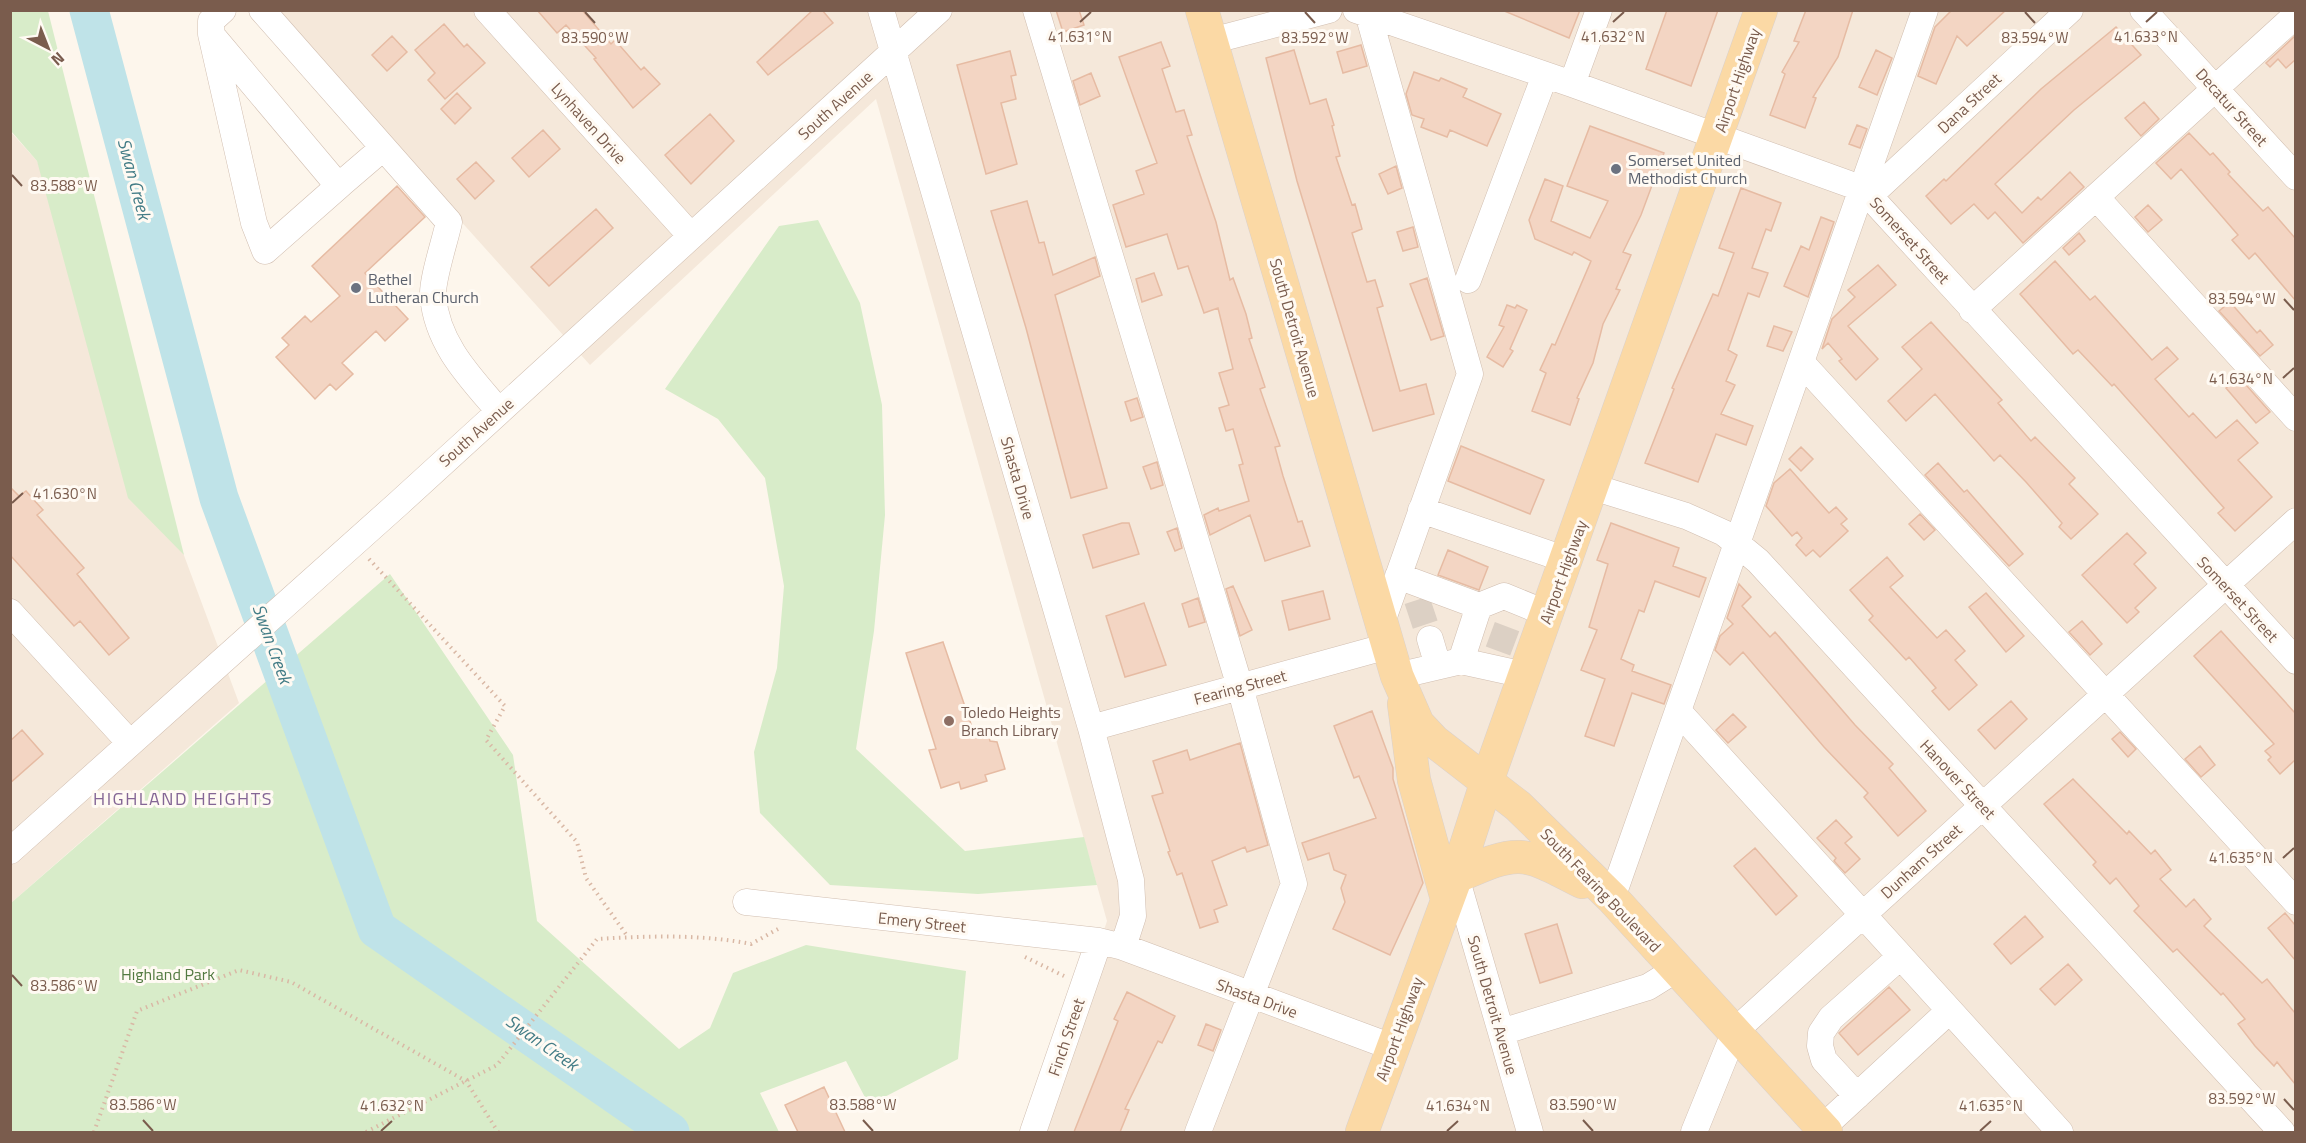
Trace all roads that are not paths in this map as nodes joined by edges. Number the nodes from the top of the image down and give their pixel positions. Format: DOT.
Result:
graph roads {
  1 [pos="262,10"];
  2 [pos="487,10"];
  3 [pos="881,10"];
  4 [pos="939,10"];
  5 [pos="1036,10"];
  6 [pos="1202,10"];
  7 [pos="1329,10"];
  8 [pos="1599,10"];
  9 [pos="1761,10"];
  10 [pos="1925,10"];
  11 [pos="2070,10"];
  12 [pos="2143,10"];
  13 [pos="1363,11"];
  14 [pos="2295,15"];
  15 [pos="212,19"];
  16 [pos="1210,41"];
  17 [pos="893,52"];
  18 [pos="1545,75"];
  19 [pos="1572,84"];
  20 [pos="2215,88"];
  21 [pos="1718,136"];
  22 [pos="383,148"];
  23 [pos="2295,177"];
  24 [pos="338,183"];
  25 [pos="1866,192"];
  26 [pos="2096,197"];
  27 [pos="691,236"];
  28 [pos="1468,280"];
  29 [pos="1972,310"];
  30 [pos="1801,362"];
  31 [pos="499,411"];
  32 [pos="2295,418"];
  33 [pos="1593,487"];
  34 [pos="1421,510"];
  35 [pos="2295,521"];
  36 [pos="1736,543"];
  37 [pos="1567,560"];
  38 [pos="2226,585"];
  39 [pos="1408,586"];
  40 [pos="1479,606"];
  41 [pos="10,612"];
  42 [pos="1548,614"];
  43 [pos="1430,639"];
  44 [pos="1393,659"];
  45 [pos="2295,661"];
  46 [pos="1450,664"];
  47 [pos="1525,675"];
  48 [pos="1240,687"];
  49 [pos="2104,695"];
  50 [pos="1677,711"];
  51 [pos="1091,728"];
  52 [pos="130,743"];
  53 [pos="1487,781"];
  54 [pos="1982,805"];
  55 [pos="10,851"];
  56 [pos="1451,888"];
  57 [pos="1612,898"];
  58 [pos="746,902"];
  59 [pos="2295,902"];
  60 [pos="1861,915"];
  61 [pos="1111,944"];
  62 [pos="1900,957"];
  63 [pos="1677,969"];
  64 [pos="1250,996"];
  65 [pos="1949,1011"];
  66 [pos="1735,1031"];
  67 [pos="1501,1032"];
  68 [pos="1392,1047"];
  69 [pos="1857,1096"];
  70 [pos="1824,1130"];
  71 [pos="1033,1132"];
  72 [pos="1198,1132"];
  73 [pos="1362,1132"];
  74 [pos="1530,1132"];
  75 [pos="1694,1132"];
  76 [pos="2060,1132"];
  77 [pos="2282,1132"];
  1 -- 22 [label="street"];
  2 -- 27 [label="street, Lynhaven Drive"];
  3 -- 17 [label="street, Shasta Drive"];
  4 -- 17 [label="street, South Avenue"];
  5 -- 48 [label="street"];
  6 -- 16 [label="main road, South Detroit Avenue"];
  7 -- 16 [label="street"];
  8 -- 19 [label="street"];
  9 -- 21 [label="main road, Airport Highway"];
  10 -- 25 [label="street"];
  11 -- 25 [label="street, Dana Street"];
  12 -- 20 [label="street, Decatur Street"];
  13 -- 18 [label="street, Somerset Street"];
  13 -- 34 [label="street"];
  14 -- 20 [label="street"];
  15 -- 24 [label="street"];
  15 -- 24 [label="street"];
  16 -- 44 [label="main road, South Detroit Avenue"];
  17 -- 27 [label="street, South Avenue"];
  17 -- 51 [label="street, Shasta Drive"];
  18 -- 19 [label="street, Somerset Street"];
  18 -- 28 [label="street"];
  19 -- 21 [label="street, Somerset Street"];
  20 -- 23 [label="street, Decatur Street"];
  20 -- 26 [label="street"];
  21 -- 25 [label="street, Somerset Street"];
  21 -- 33 [label="main road, Airport Highway"];
  22 -- 24 [label="street"];
  22 -- 31 [label="street"];
  25 -- 29 [label="street, Somerset Street"];
  25 -- 30 [label="street"];
  26 -- 29 [label="street"];
  26 -- 32 [label="street"];
  27 -- 31 [label="street, South Avenue"];
  29 -- 38 [label="street, Somerset Street"];
  30 -- 36 [label="street"];
  30 -- 49 [label="street"];
  31 -- 52 [label="street, South Avenue"];
  33 -- 36 [label="street, Hanover Street"];
  33 -- 37 [label="main road, Airport Highway"];
  34 -- 37 [label="street"];
  34 -- 39 [label="street"];
  35 -- 38 [label="street, Dunham Street"];
  36 -- 50 [label="street"];
  36 -- 54 [label="street, Hanover Street"];
  37 -- 42 [label="main road, Airport Highway"];
  38 -- 45 [label="street, Somerset Street"];
  38 -- 49 [label="street, Dunham Street"];
  39 -- 40 [label="street"];
  39 -- 44 [label="street"];
  40 -- 42 [label="street"];
  40 -- 46 [label="street"];
  41 -- 52 [label="street"];
  42 -- 47 [label="main road, Airport Highway"];
  43 -- 46 [label="street"];
  44 -- 46 [label="street, Fearing Street"];
  44 -- 48 [label="street, Fearing Street"];
  44 -- 53 [label="main road, South Fearing Boulevard"];
  44 -- 56 [label="main road"];
  46 -- 47 [label="street"];
  47 -- 53 [label="main road, Airport Highway"];
  48 -- 51 [label="street, Fearing Street"];
  48 -- 64 [label="street"];
  49 -- 54 [label="street, Dunham Street"];
  49 -- 59 [label="street"];
  50 -- 57 [label="street"];
  50 -- 60 [label="street"];
  51 -- 61 [label="street, Shasta Drive"];
  52 -- 55 [label="street, South Avenue"];
  53 -- 56 [label="main road, Airport Highway"];
  53 -- 57 [label="main road, South Fearing Boulevard"];
  54 -- 60 [label="street, Dunham Street"];
  54 -- 77 [label="street, Hanover Street"];
  56 -- 57 [label="main road"];
  56 -- 67 [label="street, South Detroit Avenue"];
  56 -- 68 [label="main road, Airport Highway"];
  57 -- 63 [label="main road, South Fearing Boulevard"];
  58 -- 61 [label="street, Emery Street"];
  60 -- 62 [label="street"];
  60 -- 66 [label="street, Dunham Street"];
  61 -- 64 [label="street, Shasta Drive"];
  61 -- 71 [label="street, Finch Street"];
  62 -- 65 [label="street"];
  62 -- 69 [label="street"];
  63 -- 66 [label="main road, South Fearing Boulevard"];
  63 -- 67 [label="street"];
  64 -- 68 [label="street, Shasta Drive"];
  64 -- 72 [label="street"];
  65 -- 69 [label="street"];
  65 -- 76 [label="street"];
  66 -- 70 [label="main road, South Fearing Boulevard"];
  66 -- 75 [label="street, Dunham Street"];
  67 -- 74 [label="street, South Detroit Avenue"];
  68 -- 73 [label="main road, Airport Highway"];
  69 -- 70 [label="street"];
}
